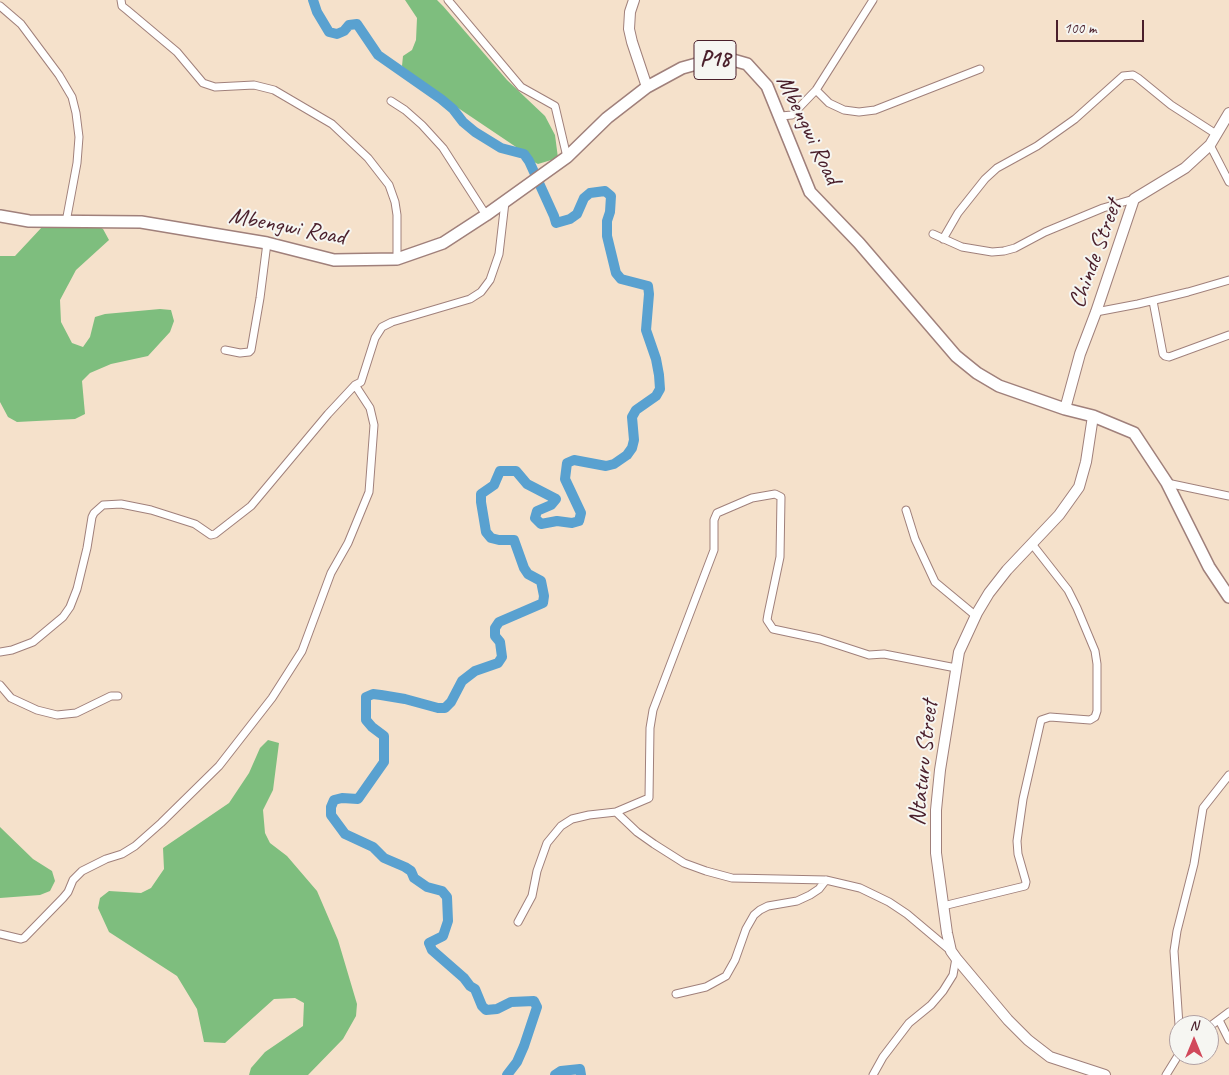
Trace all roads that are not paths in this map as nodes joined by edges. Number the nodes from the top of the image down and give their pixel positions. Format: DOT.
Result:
graph roads {
  1 [pos="121,0"];
  2 [pos="448,0"];
  3 [pos="634,0"];
  4 [pos="872,0"];
  5 [pos="0,6"];
  6 [pos="980,69"];
  7 [pos="647,87"];
  8 [pos="816,90"];
  9 [pos="391,101"];
  10 [pos="1229,113"];
  11 [pos="781,116"];
  12 [pos="1216,134"];
  13 [pos="1210,145"];
  14 [pos="567,157"];
  15 [pos="1229,182"];
  16 [pos="1134,199"];
  17 [pos="505,201"];
  18 [pos="0,216"];
  19 [pos="486,216"];
  20 [pos="66,222"];
  21 [pos="933,234"];
  22 [pos="943,239"];
  23 [pos="267,243"];
  24 [pos="397,260"];
  25 [pos="1229,280"];
  26 [pos="1153,300"];
  27 [pos="1096,312"];
  28 [pos="1229,335"];
  29 [pos="226,350"];
  30 [pos="355,385"];
  31 [pos="1065,409"];
  32 [pos="1093,416"];
  33 [pos="1167,483"];
  34 [pos="1229,496"];
  35 [pos="906,510"];
  36 [pos="1032,544"];
  37 [pos="1229,597"];
  38 [pos="976,616"];
  39 [pos="0,652"];
  40 [pos="956,668"];
  41 [pos="0,685"];
  42 [pos="118,696"];
  43 [pos="1229,775"];
  44 [pos="616,812"];
  45 [pos="826,880"];
  46 [pos="943,906"];
  47 [pos="518,922"];
  48 [pos="0,934"];
  49 [pos="954,955"];
  50 [pos="676,994"];
  51 [pos="1229,1012"];
  52 [pos="1178,1015"];
  53 [pos="1219,1020"];
  54 [pos="1229,1040"];
  55 [pos="873,1075"];
  56 [pos="1105,1075"];
  1 -- 24 [label="street"];
  2 -- 14 [label="street"];
  3 -- 7 [label="street"];
  4 -- 8 [label="street"];
  5 -- 20 [label="street"];
  6 -- 8 [label="street"];
  7 -- 11 [label="main road, Mbengwi Road / P18"];
  7 -- 14 [label="main road, Mbengwi Road / P18"];
  8 -- 11 [label="street"];
  9 -- 19 [label="street"];
  10 -- 12 [label="street, Chinde Street"];
  11 -- 31 [label="main road, Mbengwi Road / P18"];
  12 -- 13 [label="street, Chinde Street"];
  12 -- 22 [label="street"];
  13 -- 15 [label="street"];
  13 -- 16 [label="street, Chinde Street"];
  14 -- 17 [label="main road, Mbengwi Road / P18"];
  16 -- 22 [label="street"];
  16 -- 27 [label="street, Chinde Street"];
  17 -- 19 [label="main road, Mbengwi Road / P18"];
  17 -- 30 [label="street"];
  18 -- 20 [label="main road, Mbengwi Road / P18"];
  19 -- 24 [label="main road, Mbengwi Road / P18"];
  20 -- 23 [label="main road, Mbengwi Road / P18"];
  21 -- 22 [label="street"];
  23 -- 24 [label="main road, Mbengwi Road / P18"];
  23 -- 29 [label="street"];
  25 -- 26 [label="street"];
  26 -- 27 [label="street"];
  26 -- 28 [label="street"];
  27 -- 31 [label="street, Chinde Street"];
  30 -- 39 [label="street"];
  30 -- 48 [label="street"];
  31 -- 32 [label="main road, Mbengwi Road / P18"];
  32 -- 33 [label="main road, Mbengwi Road / P18"];
  32 -- 36 [label="street, Ntaturu Street"];
  33 -- 34 [label="street"];
  33 -- 37 [label="main road, Mbengwi Road / P18"];
  35 -- 38 [label="street"];
  36 -- 38 [label="street, Ntaturu Street"];
  36 -- 46 [label="street"];
  38 -- 40 [label="street, Ntaturu Street"];
  40 -- 44 [label="street"];
  40 -- 46 [label="street, Ntaturu Street"];
  41 -- 42 [label="street"];
  43 -- 52 [label="street"];
  44 -- 45 [label="street"];
  44 -- 47 [label="street"];
  45 -- 49 [label="street"];
  45 -- 50 [label="street"];
  46 -- 49 [label="street, Ntaturu Street"];
  49 -- 55 [label="street"];
  49 -- 56 [label="street, Ntaturu Street"];
  51 -- 53 [label="street"];
  53 -- 54 [label="street"];
}
